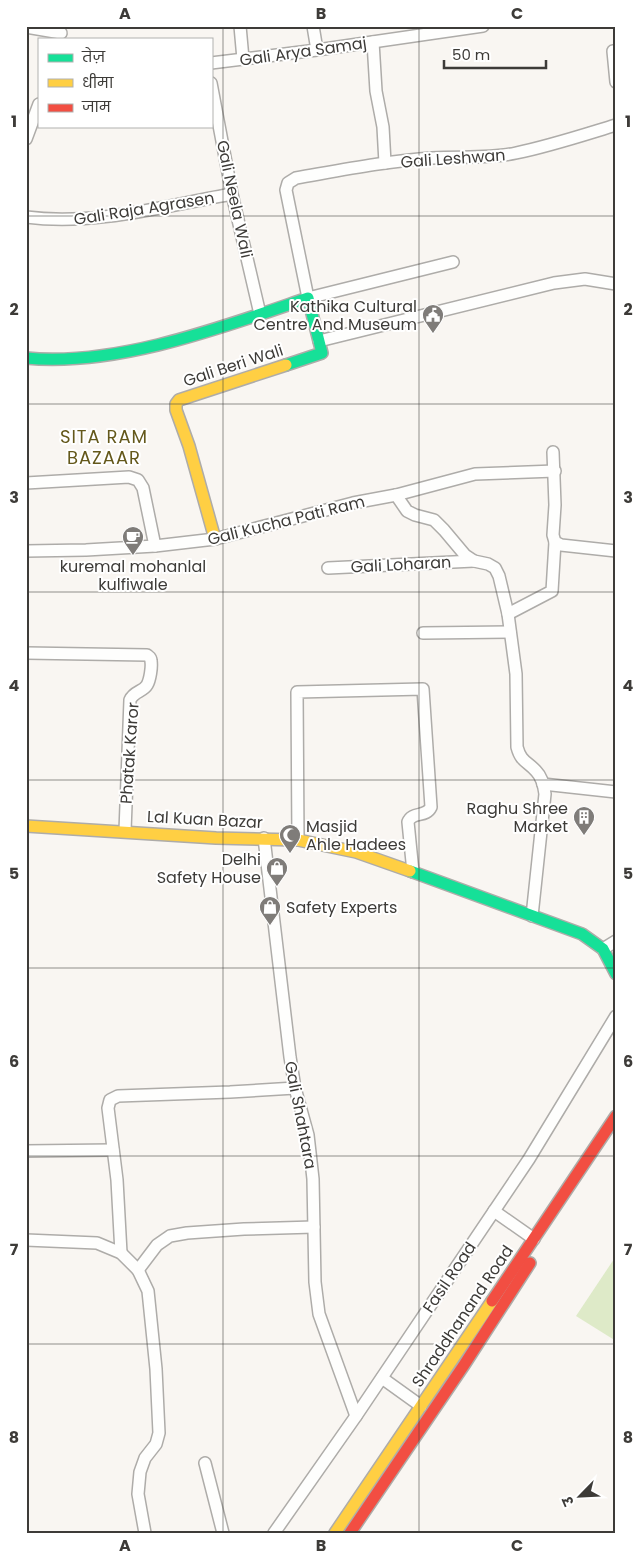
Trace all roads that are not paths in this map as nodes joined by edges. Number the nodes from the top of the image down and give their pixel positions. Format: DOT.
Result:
graph roads {
  1 [pos="240,26"];
  2 [pos="313,26"];
  3 [pos="483,26"];
  4 [pos="26,27"];
  5 [pos="62,33"];
  6 [pos="372,42"];
  7 [pos="317,50"];
  8 [pos="612,51"];
  9 [pos="243,59"];
  10 [pos="212,63"];
  11 [pos="616,82"];
  12 [pos="212,88"];
  13 [pos="38,107"];
  14 [pos="616,125"];
  15 [pos="26,139"];
  16 [pos="385,163"];
  17 [pos="232,194"];
  18 [pos="26,217"];
  19 [pos="453,262"];
  20 [pos="616,284"];
  21 [pos="308,298"];
  22 [pos="260,314"];
  23 [pos="320,341"];
  24 [pos="26,358"];
  25 [pos="553,452"];
  26 [pos="555,471"];
  27 [pos="26,483"];
  28 [pos="396,495"];
  29 [pos="215,539"];
  30 [pos="555,542"];
  31 [pos="155,546"];
  32 [pos="26,551"];
  33 [pos="616,551"];
  34 [pos="474,561"];
  35 [pos="328,568"];
  36 [pos="508,614"];
  37 [pos="510,632"];
  38 [pos="423,633"];
  39 [pos="26,653"];
  40 [pos="543,784"];
  41 [pos="616,792"];
  42 [pos="26,826"];
  43 [pos="125,831"];
  44 [pos="264,838"];
  45 [pos="298,840"];
  46 [pos="413,872"];
  47 [pos="532,916"];
  48 [pos="616,941"];
  49 [pos="603,949"];
  50 [pos="616,974"];
  51 [pos="616,1016"];
  52 [pos="295,1088"];
  53 [pos="616,1116"];
  54 [pos="616,1134"];
  55 [pos="113,1150"];
  56 [pos="26,1151"];
  57 [pos="494,1211"];
  58 [pos="314,1227"];
  59 [pos="534,1239"];
  60 [pos="26,1240"];
  61 [pos="121,1253"];
  62 [pos="138,1270"];
  63 [pos="382,1378"];
  64 [pos="421,1406"];
  65 [pos="356,1416"];
  66 [pos="205,1463"];
  67 [pos="145,1533"];
  68 [pos="223,1533"];
  69 [pos="274,1533"];
  70 [pos="335,1533"];
  71 [pos="350,1533"];
  1 -- 9 [label="street"];
  2 -- 7 [label="street"];
  3 -- 6 [label="street, Gali Arya Samaj"];
  4 -- 5 [label="street"];
  6 -- 7 [label="street, Gali Arya Samaj"];
  6 -- 16 [label="street"];
  7 -- 9 [label="street, Gali Arya Samaj"];
  8 -- 11 [label="street"];
  9 -- 10 [label="street, Gali Arya Samaj"];
  12 -- 17 [label="street, Gali Neela Wali"];
  13 -- 15 [label="street"];
  14 -- 16 [label="street, Gali Leshwan"];
  16 -- 21 [label="street, Gali Leshwan"];
  17 -- 18 [label="street, Gali Raja Agrasen"];
  17 -- 22 [label="street, Gali Neela Wali"];
  19 -- 21 [label="street"];
  20 -- 23 [label="street"];
  21 -- 22 [label="street"];
  21 -- 23 [label="street"];
  22 -- 24 [label="street"];
  23 -- 29 [label="street, Gali Beri Wali"];
  25 -- 26 [label="street"];
  26 -- 28 [label="street, Gali Kucha Pati Ram"];
  26 -- 30 [label="street"];
  27 -- 31 [label="street"];
  28 -- 29 [label="street, Gali Kucha Pati Ram"];
  28 -- 34 [label="street"];
  29 -- 31 [label="street, Gali Kucha Pati Ram"];
  30 -- 33 [label="street"];
  30 -- 36 [label="street"];
  31 -- 32 [label="street, Gali Kucha Pati Ram"];
  34 -- 35 [label="street, Gali Loharan"];
  34 -- 36 [label="street"];
  36 -- 37 [label="street"];
  37 -- 38 [label="street"];
  37 -- 40 [label="street"];
  39 -- 43 [label="street, Phatak Karor"];
  40 -- 41 [label="street"];
  40 -- 47 [label="street"];
  42 -- 43 [label="street, Lal Kuan Bazar"];
  43 -- 44 [label="street, Lal Kuan Bazar"];
  44 -- 45 [label="street, Lal Kuan Bazar"];
  44 -- 52 [label="street, Gali Shahtara"];
  45 -- 46 [label="street, Lal Kuan Bazar"];
  45 -- 46 [label="street"];
  46 -- 47 [label="street, Lal Kuan Bazar"];
  47 -- 49 [label="street, Lal Kuan Bazar"];
  48 -- 49 [label="street"];
  49 -- 50 [label="street, Lal Kuan Bazar"];
  51 -- 57 [label="street, Fasil Road"];
  52 -- 55 [label="street"];
  52 -- 58 [label="street, Gali Shahtara"];
  53 -- 59 [label="street, Shraddhanand Road"];
  54 -- 71 [label="street, Shraddhanand Road"];
  55 -- 56 [label="street"];
  55 -- 61 [label="street"];
  57 -- 59 [label="street"];
  57 -- 63 [label="street, Fasil Road"];
  58 -- 62 [label="street"];
  58 -- 65 [label="street, Gali Shahtara"];
  59 -- 64 [label="street, Shraddhanand Road"];
  60 -- 61 [label="street"];
  61 -- 62 [label="street"];
  62 -- 67 [label="street"];
  63 -- 64 [label="street"];
  63 -- 65 [label="street, Fasil Road"];
  64 -- 70 [label="street, Shraddhanand Road"];
  65 -- 69 [label="street, Fasil Road"];
  66 -- 68 [label="street"];
}
